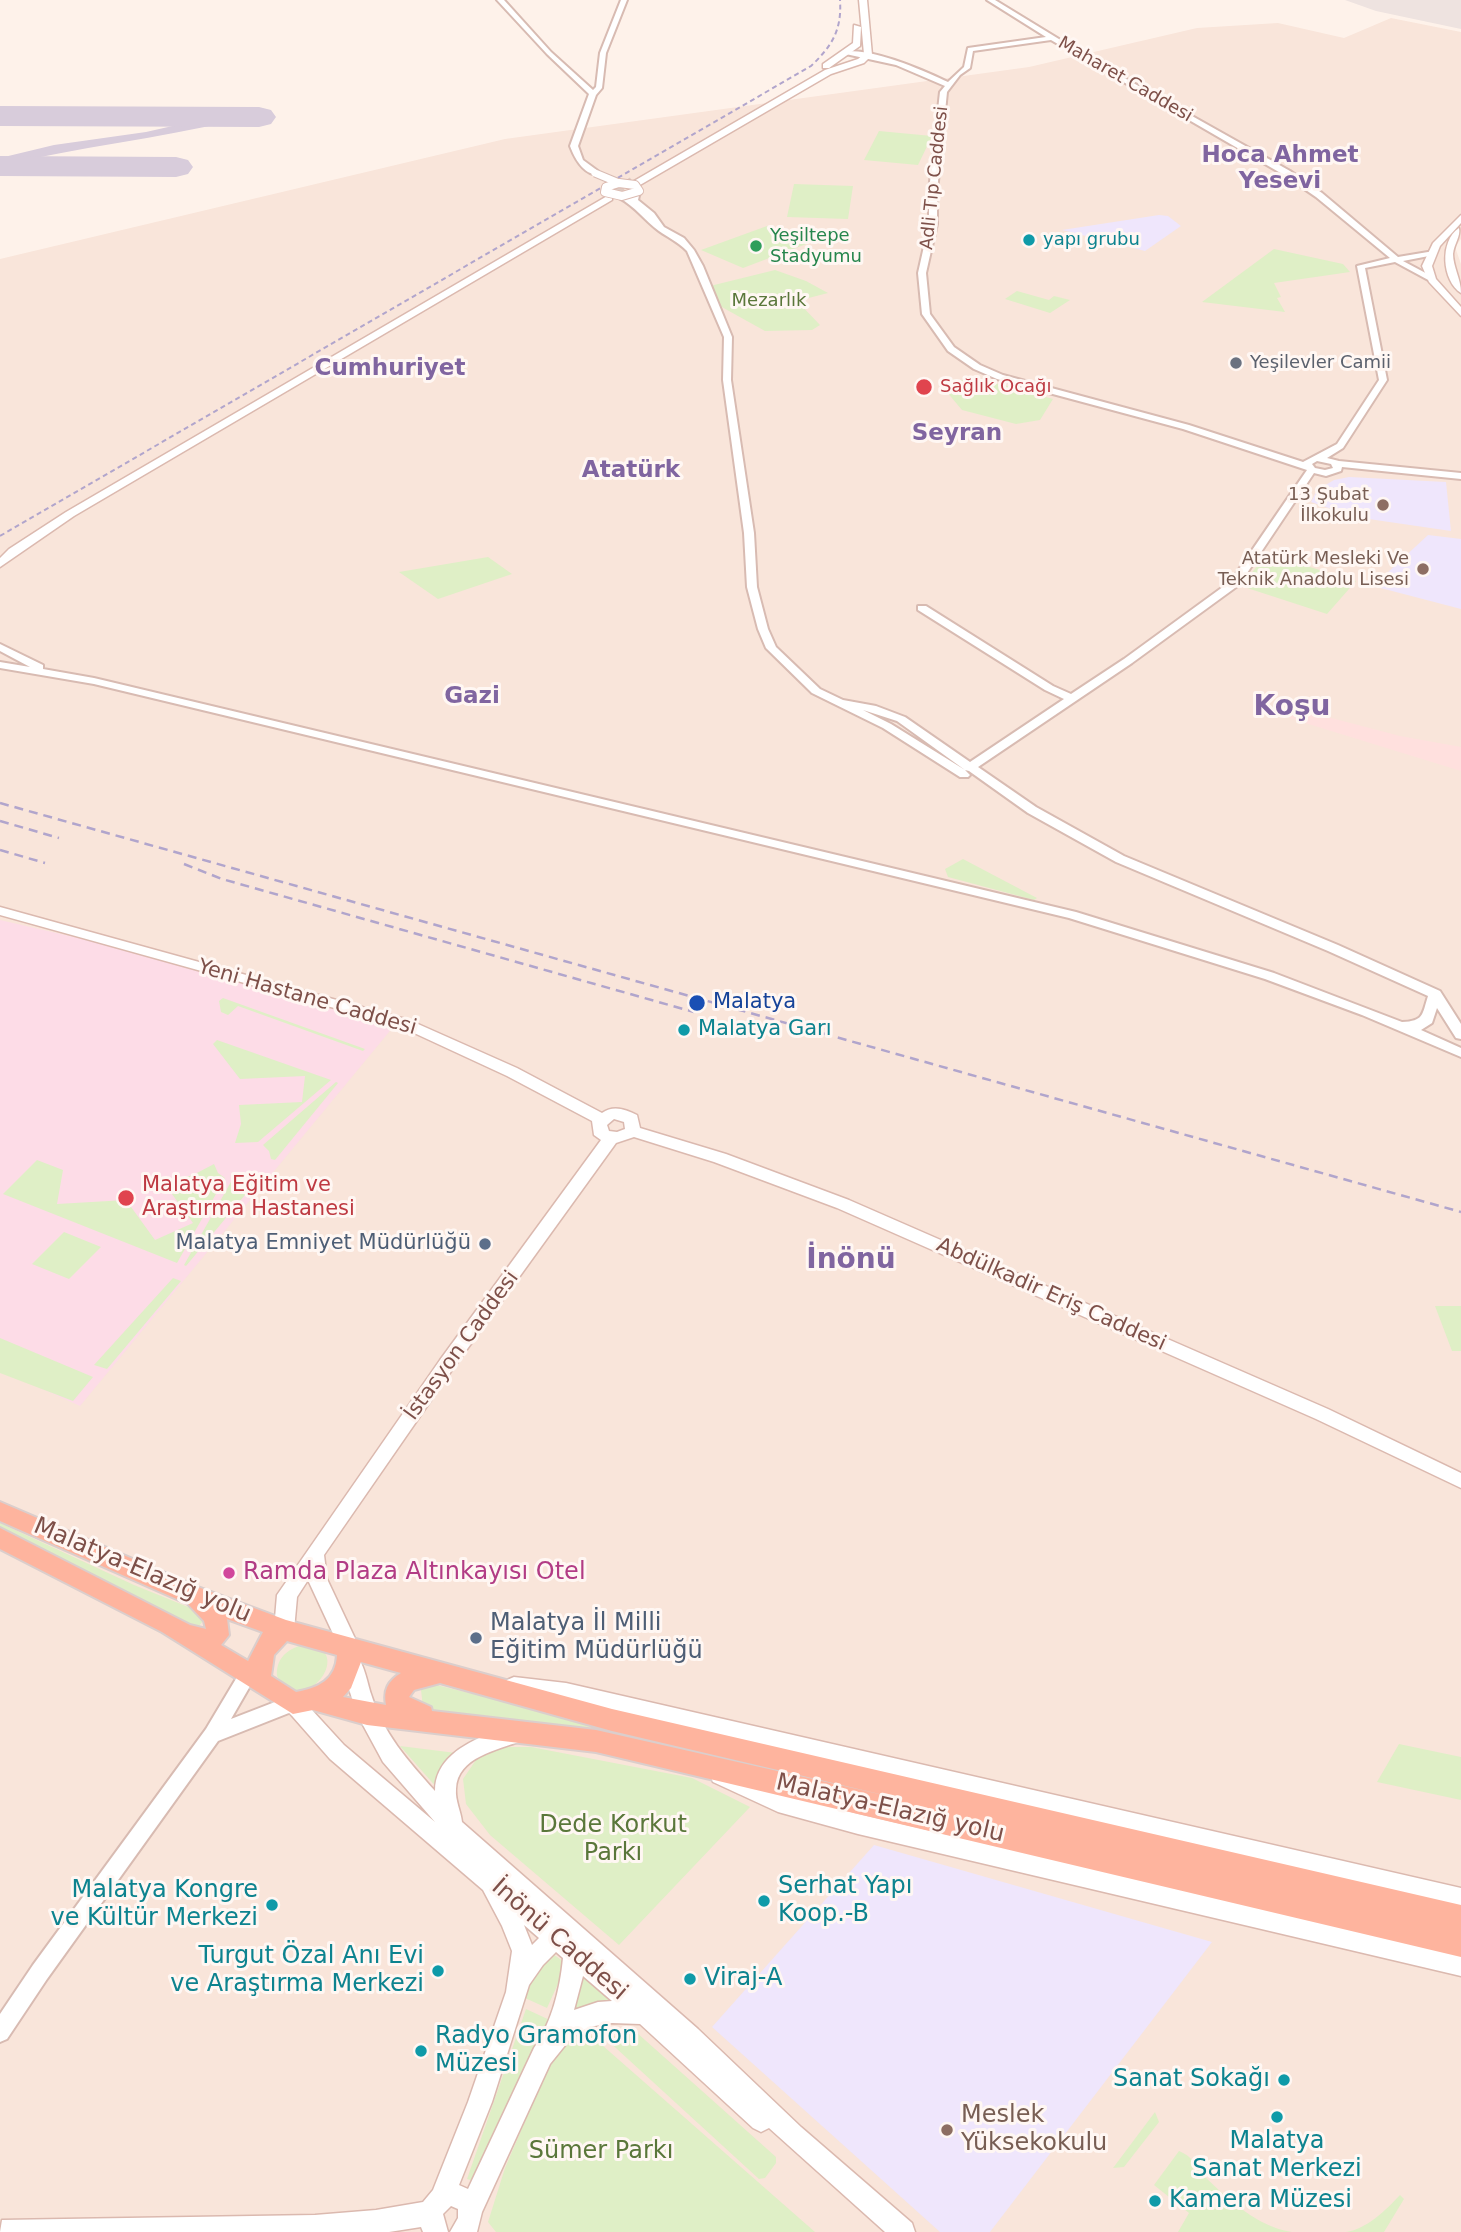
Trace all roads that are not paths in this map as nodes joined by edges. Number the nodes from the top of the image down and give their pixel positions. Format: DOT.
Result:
graph roads {
  1 [pos="500,0"];
  2 [pos="624,0"];
  3 [pos="855,0"];
  4 [pos="863,0"];
  5 [pos="990,0"];
  6 [pos="1050,38"];
  7 [pos="841,55"];
  8 [pos="864,58"];
  9 [pos="950,86"];
  10 [pos="593,94"];
  11 [pos="763,108"];
  12 [pos="595,173"];
  13 [pos="620,183"];
  14 [pos="637,183"];
  15 [pos="611,194"];
  16 [pos="645,211"];
  17 [pos="1461,218"];
  18 [pos="1461,229"];
  19 [pos="505,256"];
  20 [pos="1431,257"];
  21 [pos="1394,258"];
  22 [pos="1448,258"];
  23 [pos="1403,265"];
  24 [pos="1362,270"];
  25 [pos="1432,280"];
  26 [pos="1461,290"];
  27 [pos="1461,313"];
  28 [pos="1340,448"];
  29 [pos="1312,463"];
  30 [pos="1337,465"];
  31 [pos="1326,473"];
  32 [pos="1461,477"];
  33 [pos="1304,484"];
  34 [pos="0,556"];
  35 [pos="0,564"];
  36 [pos="922,608"];
  37 [pos="0,647"];
  38 [pos="0,665"];
  39 [pos="52,674"];
  40 [pos="1072,698"];
  41 [pos="966,772"];
  42 [pos="0,911"];
  43 [pos="1435,994"];
  44 [pos="1396,1026"];
  45 [pos="1458,1032"];
  46 [pos="1433,1040"];
  47 [pos="1461,1053"];
  48 [pos="601,1119"];
  49 [pos="633,1130"];
  50 [pos="611,1138"];
  51 [pos="1460,1480"];
  52 [pos="0,1511"];
  53 [pos="0,1538"];
  54 [pos="314,1554"];
  55 [pos="190,1594"];
  56 [pos="170,1625"];
  57 [pos="284,1630"];
  58 [pos="349,1654"];
  59 [pos="255,1671"];
  60 [pos="441,1673"];
  61 [pos="497,1689"];
  62 [pos="304,1701"];
  63 [pos="366,1714"];
  64 [pos="443,1723"];
  65 [pos="528,1732"];
  66 [pos="212,1735"];
  67 [pos="702,1766"];
  68 [pos="457,1832"];
  69 [pos="484,1877"];
  70 [pos="1461,1898"];
  71 [pos="1461,1918"];
  72 [pos="569,1943"];
  73 [pos="1461,1944"];
  74 [pos="1461,1965"];
  75 [pos="517,1990"];
  76 [pos="645,2014"];
  77 [pos="0,2032"];
  78 [pos="553,2038"];
  79 [pos="436,2214"];
  80 [pos="468,2225"];
  81 [pos="2,2232"];
  82 [pos="889,2232"];
  83 [pos="903,2232"];
  1 -- 10 [label="street"];
  2 -- 10 [label="street"];
  3 -- 7 [label="main road"];
  4 -- 8 [label="main road"];
  5 -- 6 [label="street, Maharet Caddesi"];
  6 -- 9 [label="street, Adli Tıp Caddesi"];
  6 -- 21 [label="street, Maharet Caddesi"];
  7 -- 8 [label="street"];
  7 -- 11 [label="main road"];
  8 -- 9 [label="street"];
  8 -- 11 [label="main road"];
  9 -- 29 [label="street, Adli Tıp Caddesi"];
  10 -- 12 [label="street"];
  11 -- 14 [label="main road"];
  11 -- 14 [label="main road"];
  12 -- 13 [label="street, bridge"];
  12 -- 15 [label="street, bridge"];
  13 -- 14 [label="main road, bridge"];
  13 -- 15 [label="main road, bridge"];
  14 -- 15 [label="main road, bridge"];
  14 -- 16 [label="street"];
  15 -- 16 [label="street"];
  15 -- 19 [label="main road"];
  15 -- 19 [label="main road"];
  16 -- 41 [label="street"];
  17 -- 20 [label="main road"];
  18 -- 22 [label="main road"];
  19 -- 34 [label="main road"];
  19 -- 35 [label="main road"];
  20 -- 21 [label="street"];
  20 -- 22 [label="main road"];
  20 -- 23 [label="street"];
  20 -- 25 [label="main road"];
  21 -- 23 [label="street, Maharet Caddesi"];
  21 -- 24 [label="street"];
  22 -- 26 [label="main road"];
  23 -- 24 [label="street"];
  23 -- 25 [label="street, Maharet Caddesi"];
  24 -- 28 [label="street"];
  25 -- 27 [label="main road"];
  28 -- 29 [label="street"];
  28 -- 30 [label="street"];
  29 -- 30 [label="street, Adli Tıp Caddesi"];
  29 -- 31 [label="street, Adli Tıp Caddesi"];
  29 -- 33 [label="street"];
  30 -- 31 [label="street, Adli Tıp Caddesi"];
  30 -- 32 [label="street, Adli Tıp Caddesi"];
  31 -- 33 [label="street"];
  33 -- 40 [label="street"];
  36 -- 40 [label="street"];
  37 -- 39 [label="street"];
  38 -- 39 [label="street"];
  39 -- 44 [label="street"];
  40 -- 41 [label="street"];
  41 -- 43 [label="street"];
  42 -- 48 [label="main road, Yeni Hastane Caddesi"];
  43 -- 44 [label="street"];
  43 -- 45 [label="street"];
  44 -- 46 [label="street"];
  45 -- 46 [label="street"];
  46 -- 47 [label="street"];
  48 -- 49 [label="main road"];
  48 -- 50 [label="main road"];
  49 -- 50 [label="main road"];
  49 -- 51 [label="main road, Abdülkadir Eriş Caddesi"];
  50 -- 54 [label="main road, İstasyon Caddesi"];
  52 -- 55 [label="highway, Malatya-Elazığ yolu"];
  53 -- 56 [label="highway, Malatya-Elazığ yolu"];
  54 -- 57 [label="main road, İstasyon Caddesi"];
  54 -- 58 [label="main road"];
  55 -- 56 [label="highway"];
  55 -- 57 [label="highway, Malatya-Elazığ yolu"];
  56 -- 59 [label="highway, Malatya-Elazığ yolu"];
  57 -- 58 [label="highway, Malatya-Elazığ yolu"];
  57 -- 59 [label="highway"];
  58 -- 60 [label="highway, Malatya-Elazığ yolu"];
  58 -- 62 [label="highway"];
  58 -- 63 [label="main road"];
  59 -- 62 [label="highway, Malatya-Elazığ yolu"];
  59 -- 66 [label="street"];
  60 -- 61 [label="highway, Malatya-Elazığ yolu"];
  60 -- 64 [label="highway"];
  61 -- 70 [label="main road"];
  61 -- 71 [label="highway, Malatya-Elazığ yolu"];
  62 -- 63 [label="highway, Malatya-Elazığ yolu"];
  62 -- 66 [label="street"];
  62 -- 69 [label="main road, İnönü Caddesi"];
  63 -- 64 [label="highway, Malatya-Elazığ yolu"];
  63 -- 68 [label="main road"];
  64 -- 65 [label="highway, Malatya-Elazığ yolu"];
  65 -- 67 [label="highway, Malatya-Elazığ yolu"];
  65 -- 68 [label="main road"];
  66 -- 77 [label="street"];
  67 -- 73 [label="highway, Malatya-Elazığ yolu"];
  67 -- 74 [label="main road"];
  68 -- 72 [label="main road"];
  69 -- 72 [label="main road, İnönü Caddesi"];
  69 -- 75 [label="main road"];
  72 -- 75 [label="main road"];
  72 -- 76 [label="main road, İnönü Caddesi"];
  72 -- 78 [label="main road"];
  72 -- 83 [label="main road"];
  75 -- 79 [label="main road"];
  76 -- 78 [label="main road"];
  76 -- 82 [label="main road, İnönü Caddesi"];
  78 -- 80 [label="main road"];
  79 -- 80 [label="main road"];
  79 -- 81 [label="main road"];
}
